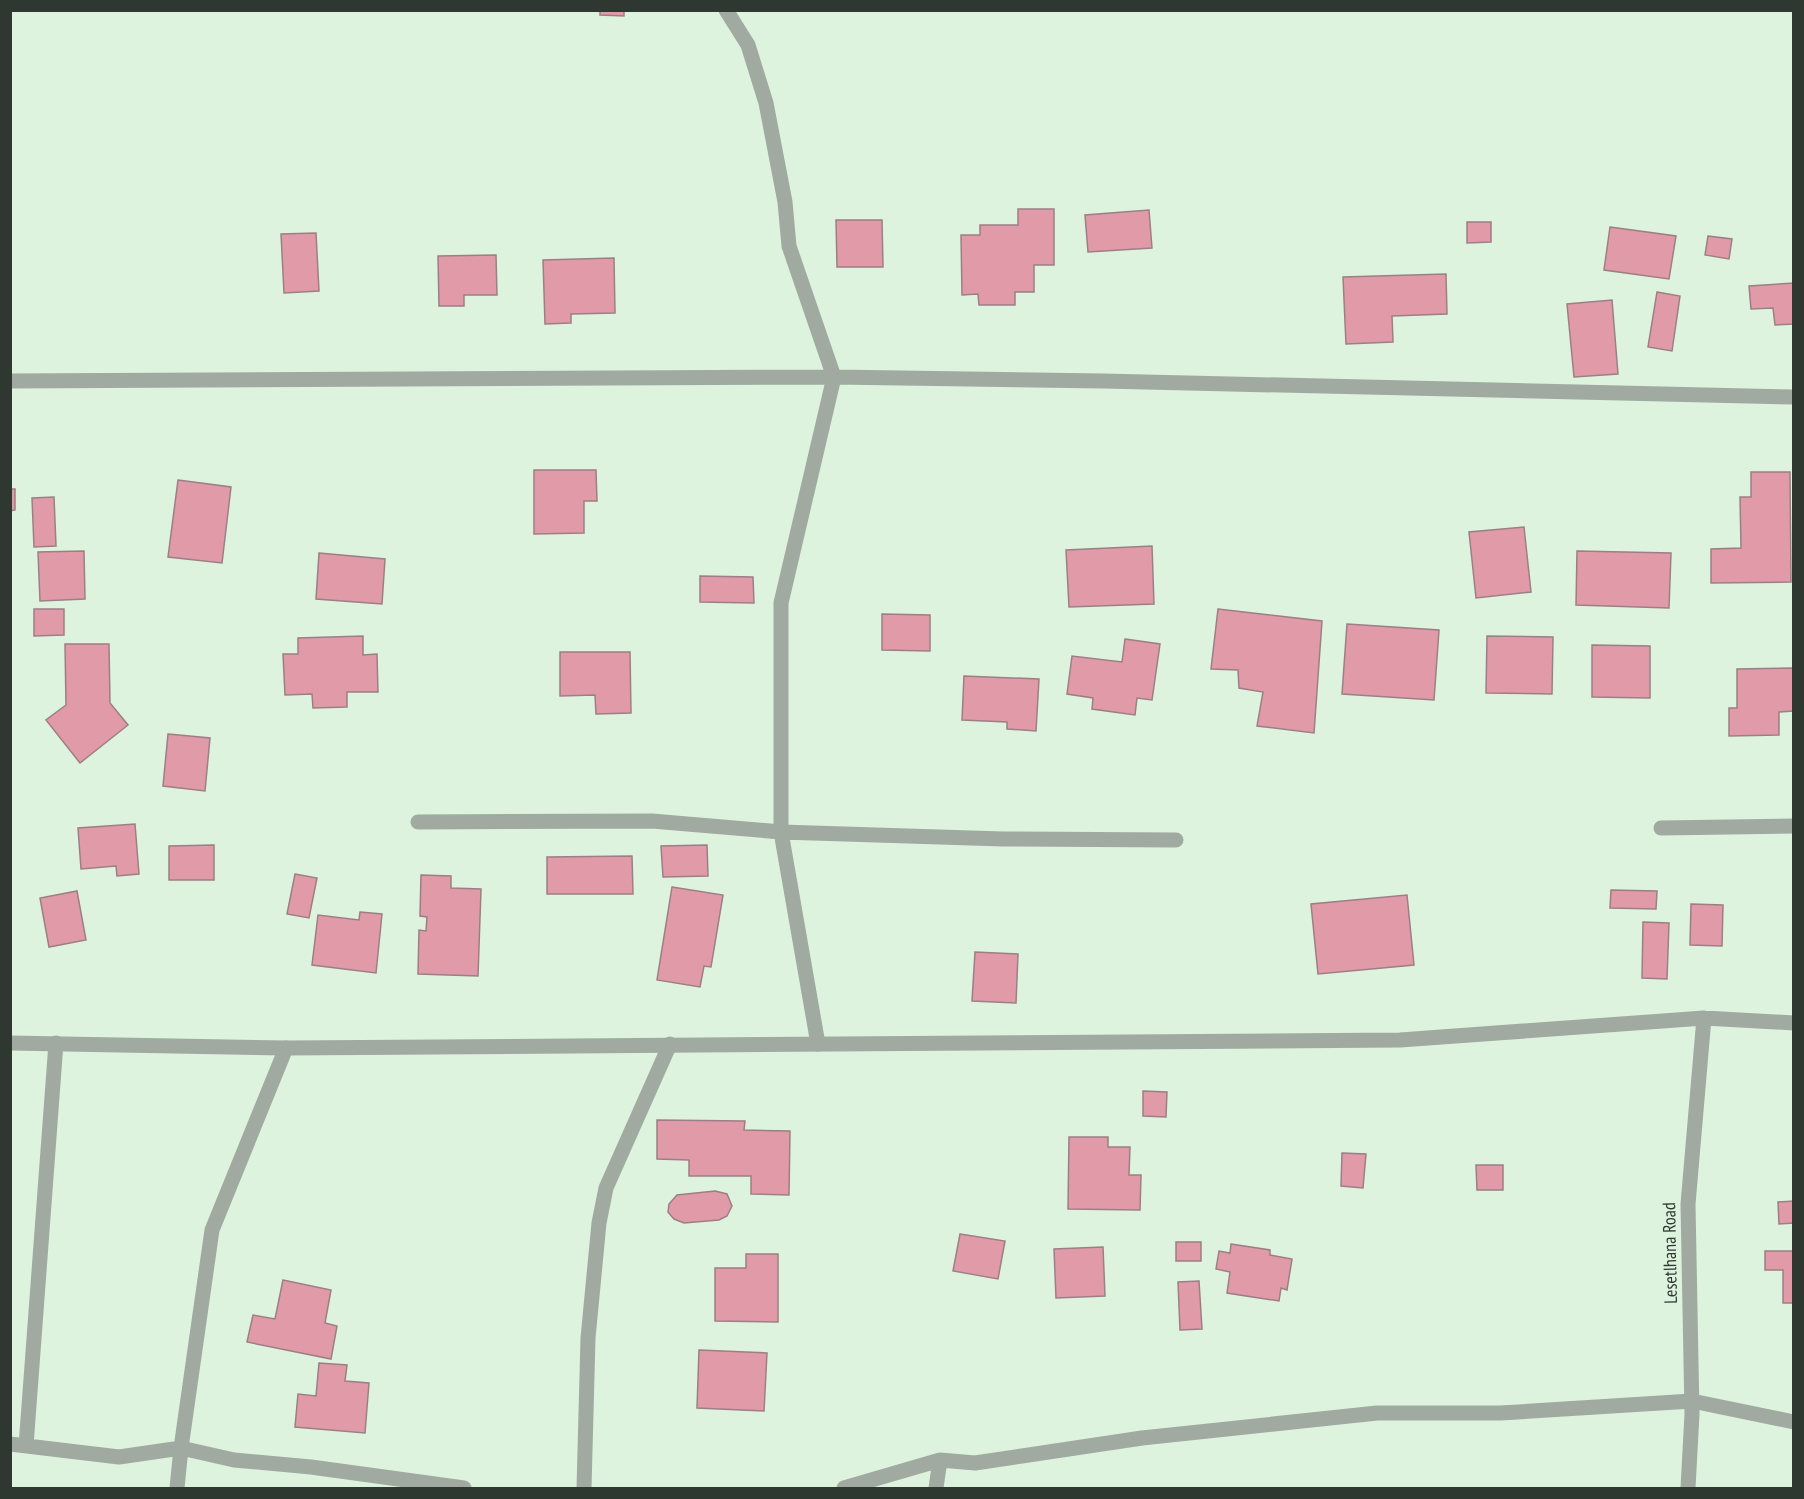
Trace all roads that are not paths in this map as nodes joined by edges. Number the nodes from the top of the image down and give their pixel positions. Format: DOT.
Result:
graph roads {
  1 [pos="726,10"];
  2 [pos="834,377"];
  3 [pos="10,381"];
  4 [pos="1794,397"];
  5 [pos="418,822"];
  6 [pos="1794,826"];
  7 [pos="1661,828"];
  8 [pos="781,832"];
  9 [pos="1176,840"];
  10 [pos="1704,1018"];
  11 [pos="1794,1023"];
  12 [pos="10,1043"];
  13 [pos="56,1043"];
  14 [pos="670,1044"];
  15 [pos="819,1044"];
  16 [pos="286,1048"];
  17 [pos="1692,1401"];
  18 [pos="1794,1422"];
  19 [pos="18,1445"];
  20 [pos="180,1448"];
  21 [pos="940,1460"];
  22 [pos="177,1488"];
  23 [pos="464,1488"];
  24 [pos="584,1488"];
  25 [pos="844,1488"];
  26 [pos="936,1488"];
  27 [pos="1688,1488"];
  1 -- 2 [label="street"];
  2 -- 3 [label="street"];
  2 -- 4 [label="street"];
  2 -- 8 [label="street"];
  5 -- 8 [label="street"];
  6 -- 7 [label="street"];
  8 -- 9 [label="street"];
  8 -- 15 [label="street"];
  10 -- 11 [label="street"];
  10 -- 15 [label="street"];
  10 -- 17 [label="street, Lesetlhana Road"];
  12 -- 13 [label="street"];
  13 -- 16 [label="street"];
  13 -- 19 [label="street"];
  14 -- 15 [label="street"];
  14 -- 16 [label="street"];
  14 -- 24 [label="street"];
  16 -- 20 [label="street"];
  17 -- 18 [label="street"];
  17 -- 21 [label="street"];
  17 -- 27 [label="street, Lesetlhana Road"];
  19 -- 20 [label="street"];
  20 -- 22 [label="street"];
  20 -- 23 [label="street"];
  21 -- 25 [label="street"];
  21 -- 26 [label="street"];
}
